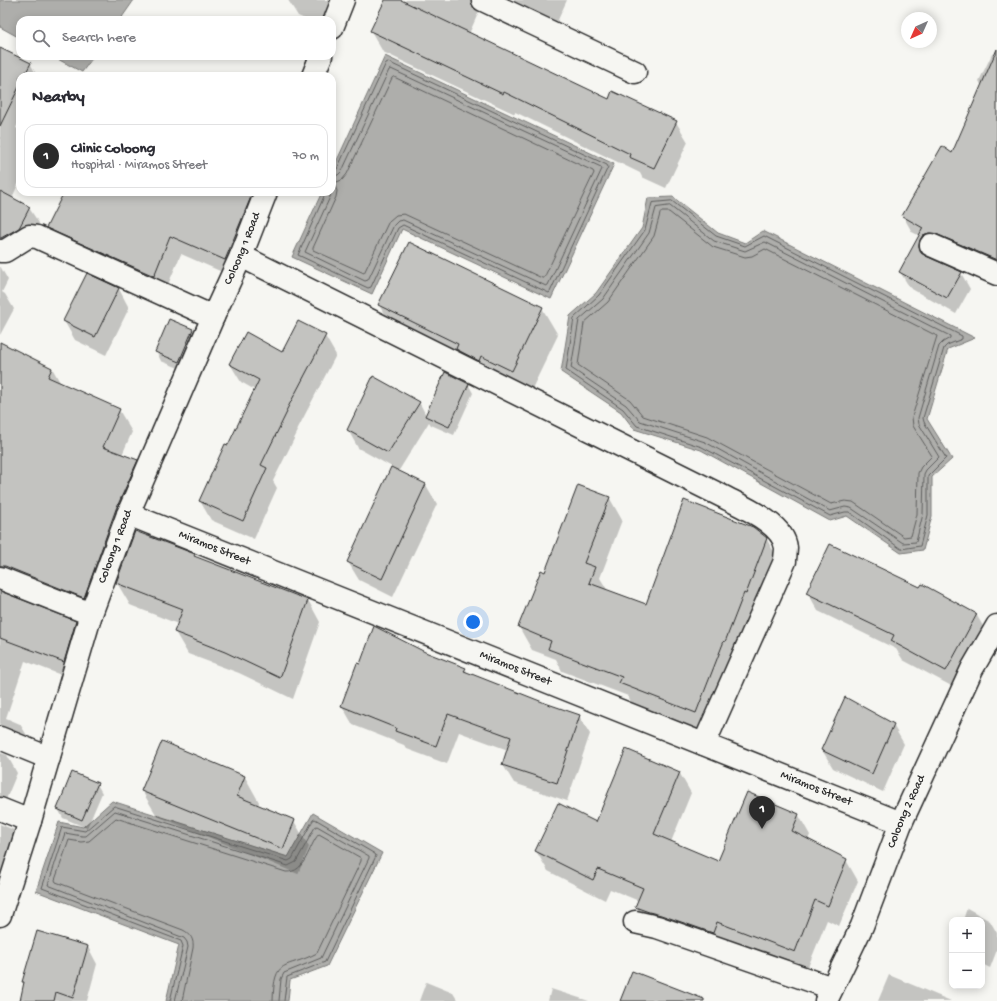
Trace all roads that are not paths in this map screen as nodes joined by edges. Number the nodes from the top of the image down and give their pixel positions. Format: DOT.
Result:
graph roads {
  1 [pos="343,0"];
  2 [pos="483,0"];
  3 [pos="336,18"];
  4 [pos="319,60"];
  5 [pos="315,72"];
  6 [pos="635,72"];
  7 [pos="264,196"];
  8 [pos="931,245"];
  9 [pos="0,251"];
  10 [pos="241,256"];
  11 [pos="997,274"];
  12 [pos="213,317"];
  13 [pos="128,514"];
  14 [pos="0,578"];
  15 [pos="91,614"];
  16 [pos="997,626"];
  17 [pos="0,738"];
  18 [pos="704,744"];
  19 [pos="49,758"];
  20 [pos="0,809"];
  21 [pos="30,821"];
  22 [pos="901,823"];
  23 [pos="0,915"];
  24 [pos="634,922"];
  25 [pos="829,994"];
  1 -- 3 [label="street"];
  2 -- 6 [label="street"];
  4 -- 5 [label="street"];
  7 -- 10 [label="street, Coloong 1 Road"];
  8 -- 11 [label="street"];
  9 -- 12 [label="street"];
  10 -- 12 [label="street, Coloong 1 Road"];
  10 -- 18 [label="street"];
  12 -- 13 [label="street, Coloong 1 Road"];
  13 -- 15 [label="street, Coloong 1 Road"];
  13 -- 18 [label="street, Miramos Street"];
  14 -- 15 [label="street"];
  15 -- 19 [label="street, Coloong 1 Road"];
  16 -- 22 [label="street, Coloong 2 Road"];
  17 -- 19 [label="street"];
  18 -- 22 [label="street, Miramos Street"];
  19 -- 21 [label="street, Coloong 1 Road"];
  20 -- 21 [label="street"];
  21 -- 23 [label="street, Coloong 1 Road"];
  22 -- 25 [label="street, Coloong 2 Road"];
  24 -- 25 [label="street"];
}
